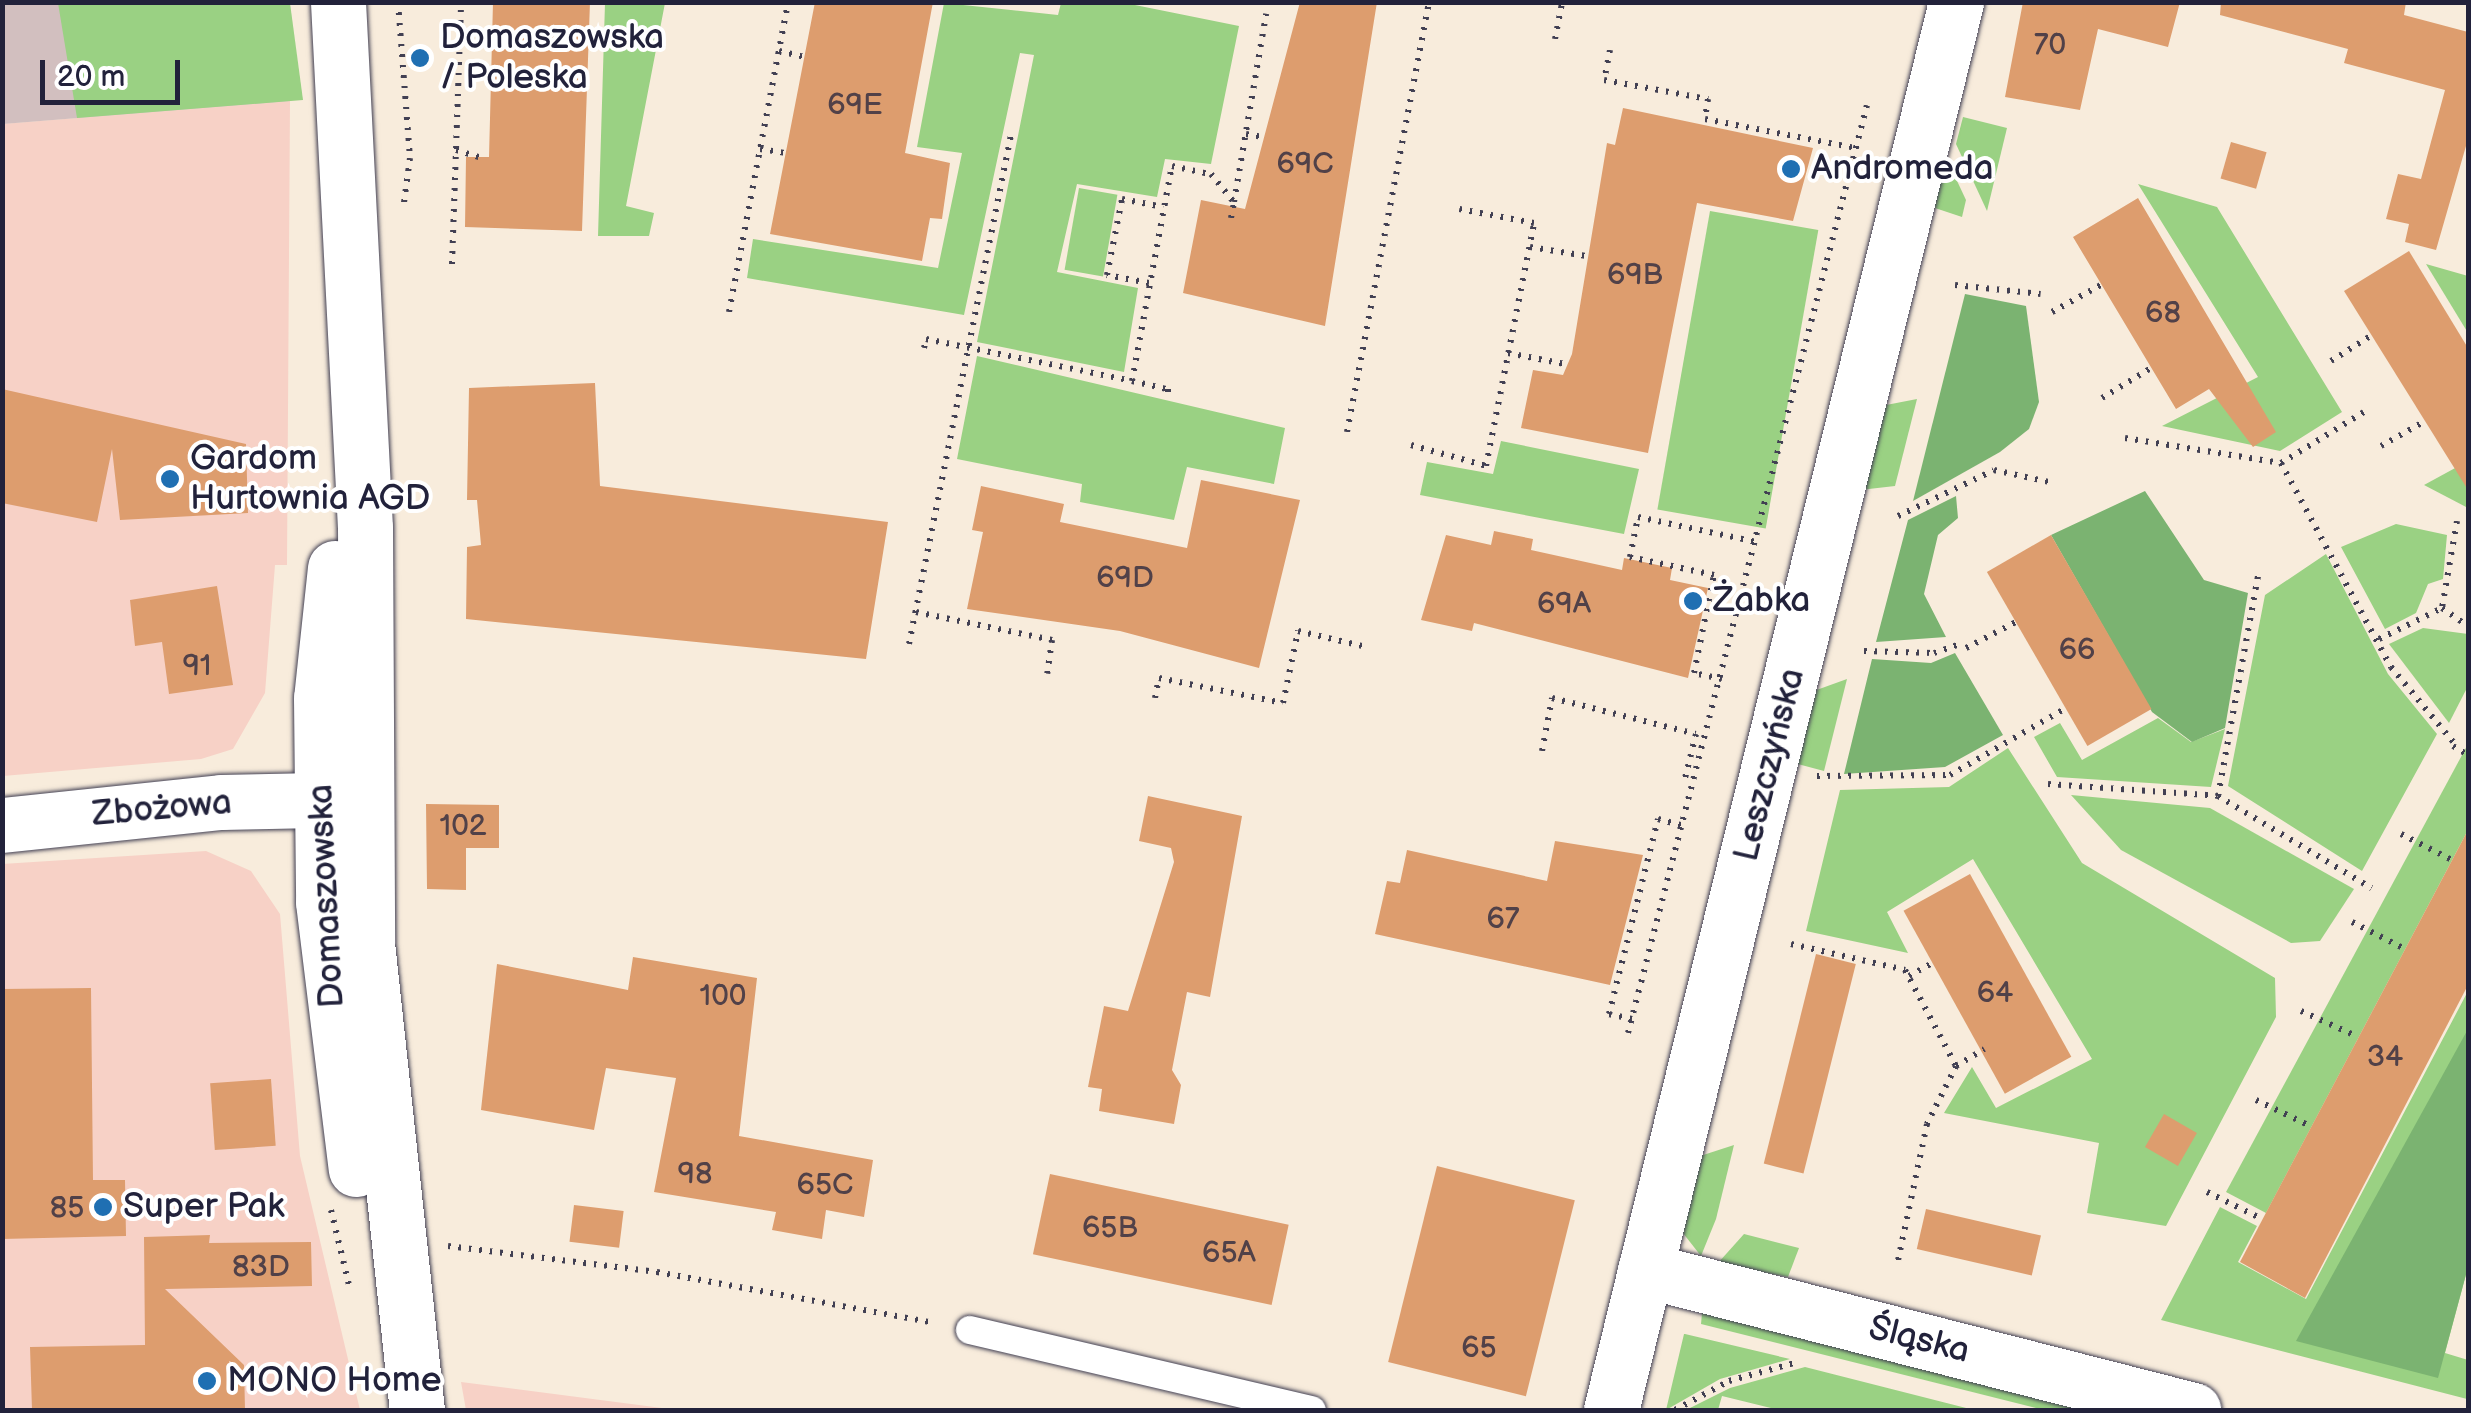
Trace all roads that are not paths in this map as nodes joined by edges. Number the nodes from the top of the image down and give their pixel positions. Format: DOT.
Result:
graph roads {
  1 [pos="338,2"];
  2 [pos="1956,2"];
  3 [pos="343,800"];
  4 [pos="2,825"];
  5 [pos="1645,1270"];
  6 [pos="970,1330"];
  7 [pos="414,1390"];
  8 [pos="1312,1410"];
  9 [pos="1611,1410"];
  10 [pos="2193,1410"];
  1 -- 3 [label="street, Domaszowska"];
  2 -- 5 [label="street, Leszczyńska"];
  3 -- 4 [label="street, Zbożowa"];
  3 -- 7 [label="street, Domaszowska"];
  5 -- 9 [label="street, Leszczyńska"];
  5 -- 10 [label="street, Śląska"];
  6 -- 8 [label="lane"];
}
